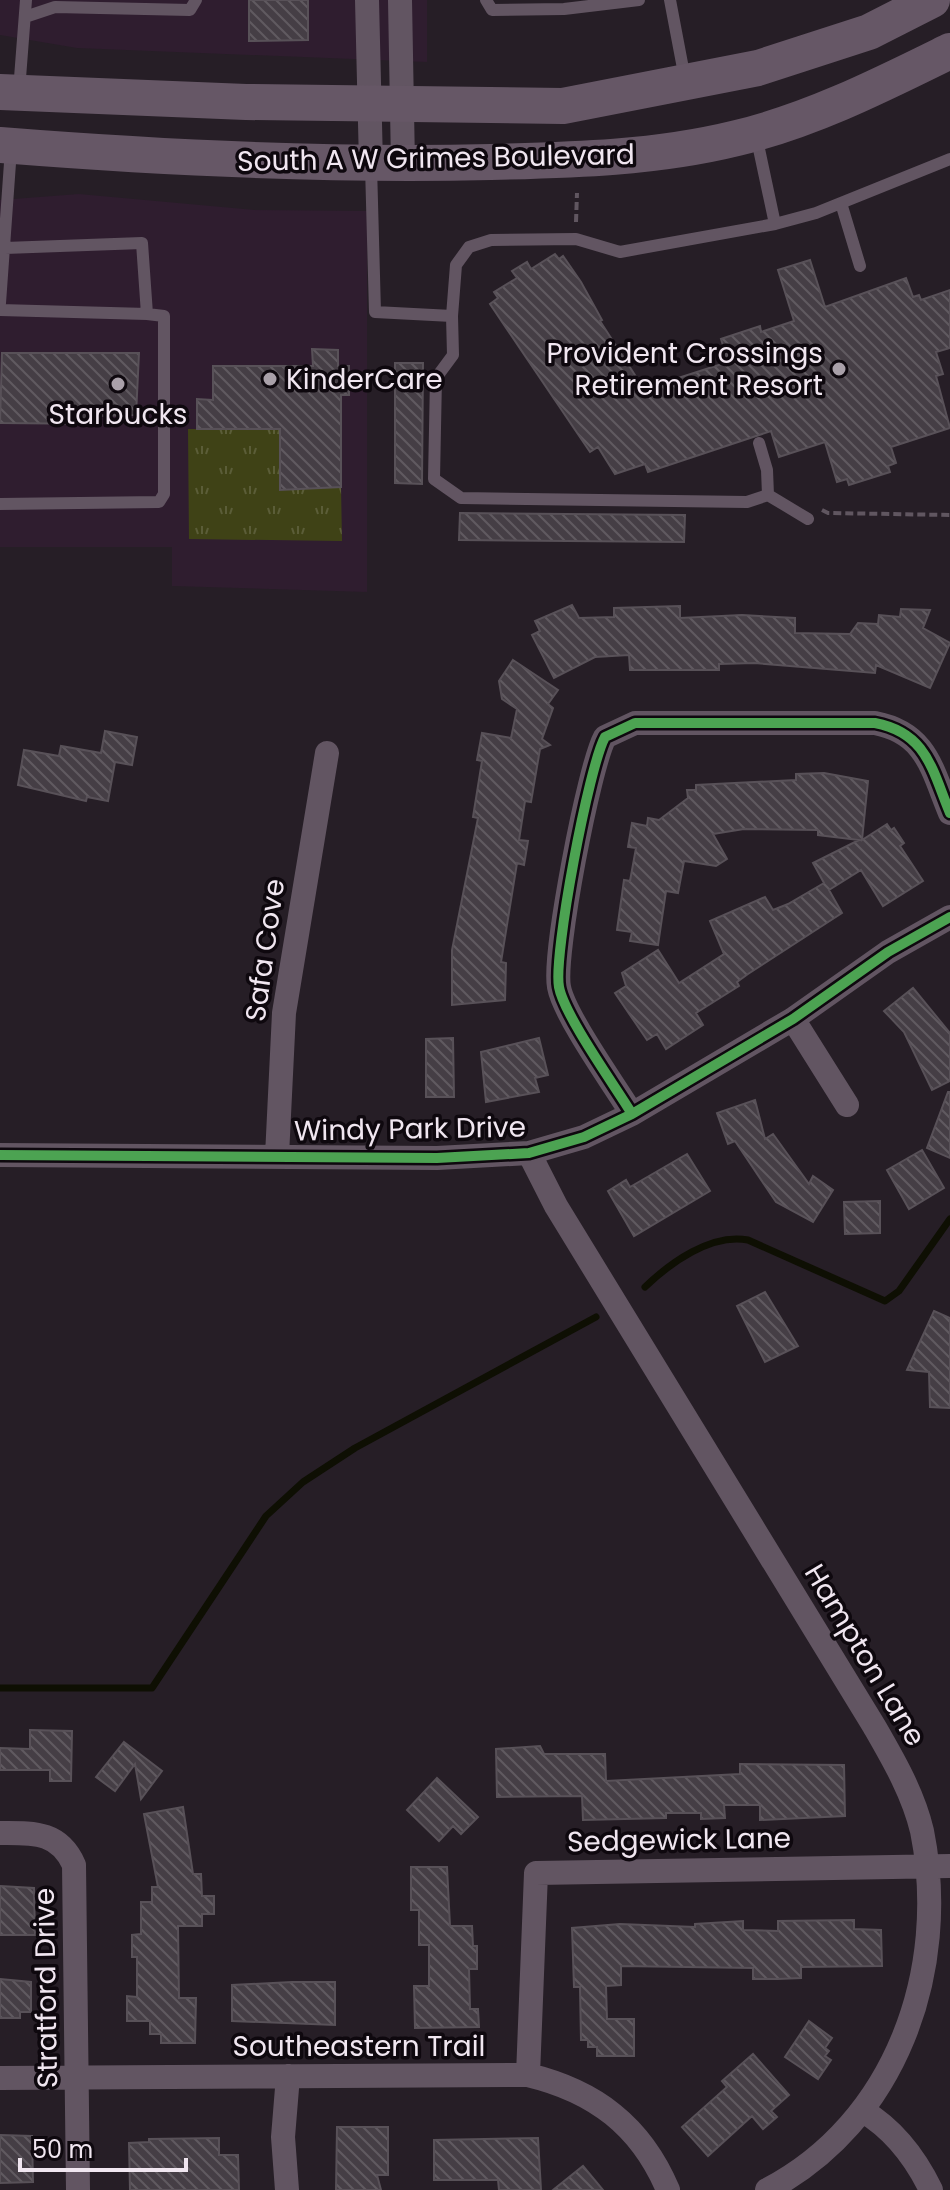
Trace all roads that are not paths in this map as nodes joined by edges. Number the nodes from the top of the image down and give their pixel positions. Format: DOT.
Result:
graph roads {
  1 [pos="26,0"];
  2 [pos="196,0"];
  3 [pos="367,0"];
  4 [pos="400,0"];
  5 [pos="486,0"];
  6 [pos="639,0"];
  7 [pos="670,0"];
  8 [pos="932,0"];
  9 [pos="584,3"];
  10 [pos="538,4"];
  11 [pos="25,17"];
  12 [pos="950,51"];
  13 [pos="685,82"];
  14 [pos="9,93"];
  15 [pos="386,102"];
  16 [pos="756,132"];
  17 [pos="6,146"];
  18 [pos="950,159"];
  19 [pos="387,164"];
  20 [pos="841,203"];
  21 [pos="775,224"];
  22 [pos="5,248"];
  23 [pos="860,266"];
  24 [pos="0,303"];
  25 [pos="0,310"];
  26 [pos="147,314"];
  27 [pos="452,316"];
  28 [pos="759,443"];
  29 [pos="768,495"];
  30 [pos="0,504"];
  31 [pos="808,519"];
  32 [pos="327,753"];
  33 [pos="950,813"];
  34 [pos="950,917"];
  35 [pos="793,1019"];
  36 [pos="847,1105"];
  37 [pos="632,1114"];
  38 [pos="529,1153"];
  39 [pos="0,1155"];
  40 [pos="277,1156"];
  41 [pos="0,1833"];
  42 [pos="940,1866"];
  43 [pos="528,2075"];
  44 [pos="288,2076"];
  45 [pos="0,2078"];
  46 [pos="78,2078"];
  47 [pos="863,2111"];
  48 [pos="78,2190"];
  49 [pos="287,2190"];
  50 [pos="668,2190"];
  51 [pos="767,2190"];
  52 [pos="931,2190"];
  1 -- 11 [label="lane"];
  2 -- 11 [label="lane"];
  3 -- 15 [label="street"];
  4 -- 15 [label="street"];
  5 -- 10 [label="lane"];
  6 -- 9 [label="lane"];
  7 -- 13 [label="lane"];
  8 -- 13 [label="main road, South A W Grimes Boulevard"];
  9 -- 10 [label="lane"];
  11 -- 14 [label="lane"];
  12 -- 16 [label="main road, South A W Grimes Boulevard"];
  13 -- 15 [label="main road, South A W Grimes Boulevard"];
  14 -- 15 [label="main road, South A W Grimes Boulevard"];
  15 -- 19 [label="street"];
  16 -- 19 [label="main road, South A W Grimes Boulevard"];
  16 -- 21 [label="lane"];
  17 -- 19 [label="main road, South A W Grimes Boulevard"];
  17 -- 22 [label="lane"];
  18 -- 20 [label="lane"];
  19 -- 27 [label="lane"];
  20 -- 21 [label="lane"];
  20 -- 23 [label="lane"];
  21 -- 27 [label="lane"];
  22 -- 24 [label="lane"];
  22 -- 26 [label="lane"];
  25 -- 26 [label="lane"];
  26 -- 30 [label="lane"];
  27 -- 29 [label="lane"];
  28 -- 29 [label="lane"];
  29 -- 31 [label="lane"];
  32 -- 40 [label="street, Safa Cove"];
  33 -- 37 [label="street"];
  34 -- 35 [label="street, Windy Park Drive"];
  35 -- 36 [label="street"];
  35 -- 37 [label="street, Windy Park Drive"];
  37 -- 38 [label="street, Windy Park Drive"];
  38 -- 40 [label="street, Windy Park Drive"];
  38 -- 42 [label="street, Hampton Lane"];
  39 -- 40 [label="street, Windy Park Drive"];
  41 -- 46 [label="street, Stratford Drive"];
  42 -- 43 [label="street, Sedgewick Lane"];
  42 -- 47 [label="street, Hampton Lane"];
  43 -- 44 [label="street, Southeastern Trail"];
  43 -- 50 [label="street, Southeastern Trail"];
  44 -- 46 [label="street, Southeastern Trail"];
  44 -- 49 [label="street"];
  45 -- 46 [label="street, Southeastern Trail"];
  46 -- 48 [label="street, Stratford Drive"];
  47 -- 51 [label="street, Hampton Lane"];
  47 -- 52 [label="street"];
}
